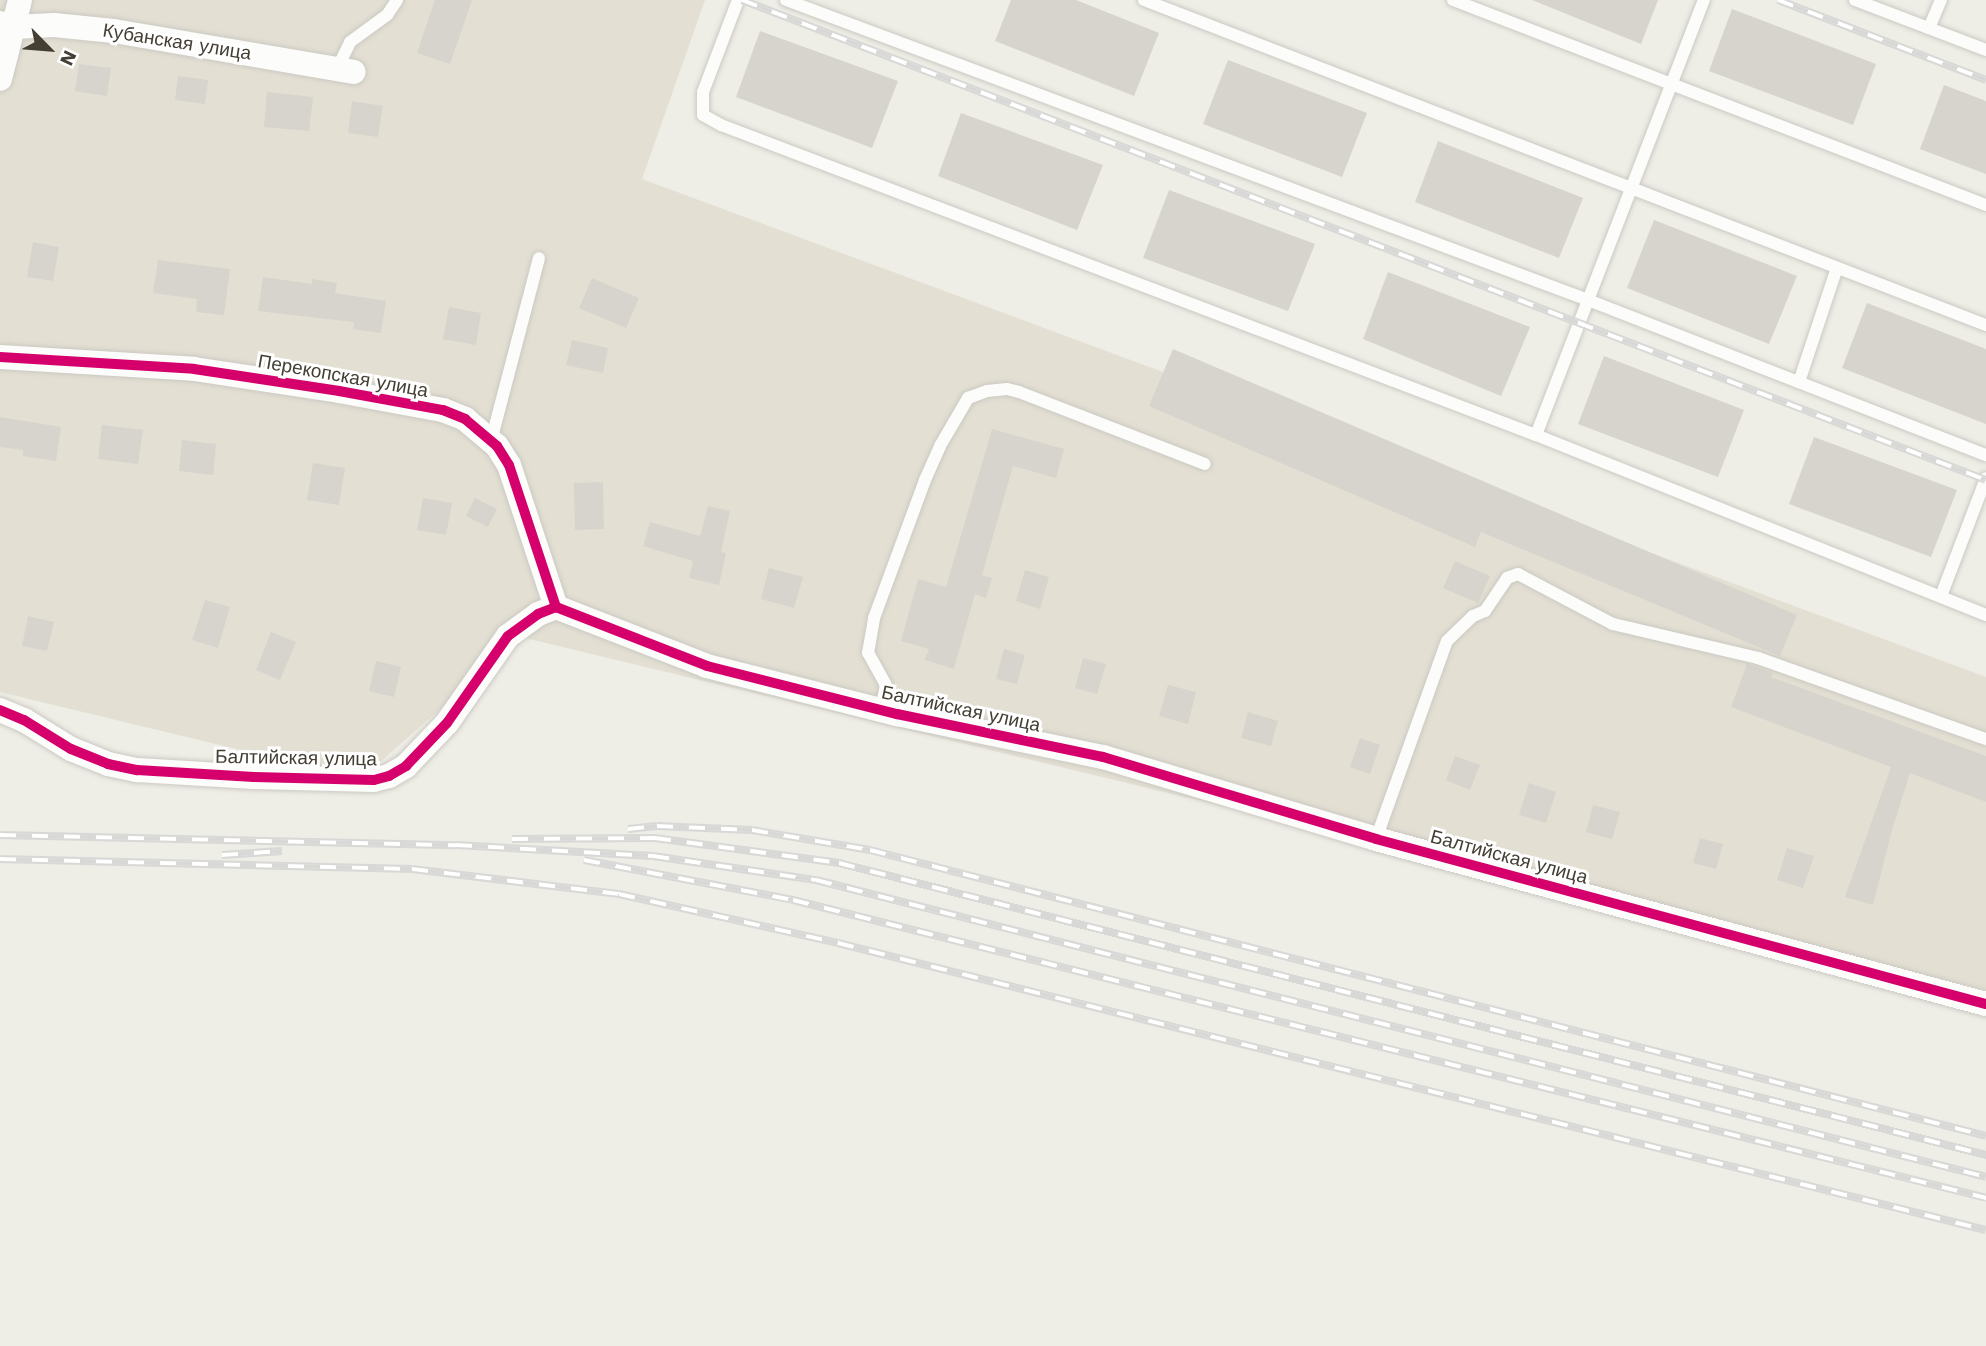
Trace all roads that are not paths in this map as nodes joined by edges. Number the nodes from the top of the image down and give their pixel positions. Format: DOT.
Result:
graph roads {
  1 [pos="20,0"];
  2 [pos="397,0"];
  3 [pos="738,0"];
  4 [pos="786,0"];
  5 [pos="1144,0"];
  6 [pos="1453,0"];
  7 [pos="1704,0"];
  8 [pos="1855,0"];
  9 [pos="1941,0"];
  10 [pos="7,25"];
  11 [pos="1929,28"];
  12 [pos="1986,50"];
  13 [pos="346,71"];
  14 [pos="0,79"];
  15 [pos="1672,84"];
  16 [pos="1632,188"];
  17 [pos="1986,205"];
  18 [pos="539,258"];
  19 [pos="1837,268"];
  20 [pos="1588,300"];
  21 [pos="1986,326"];
  22 [pos="0,357"];
  23 [pos="1799,382"];
  24 [pos="1536,435"];
  25 [pos="491,441"];
  26 [pos="1986,455"];
  27 [pos="1205,464"];
  28 [pos="1986,478"];
  29 [pos="1941,596"];
  30 [pos="556,607"];
  31 [pos="1986,615"];
  32 [pos="0,710"];
  33 [pos="881,710"];
  34 [pos="1986,739"];
  35 [pos="1376,839"];
  36 [pos="1986,1004"];
  1 -- 10 [label="street"];
  2 -- 13 [label="lane"];
  3 -- 24 [label="lane"];
  4 -- 20 [label="lane"];
  5 -- 16 [label="lane"];
  6 -- 15 [label="lane"];
  7 -- 15 [label="lane"];
  8 -- 11 [label="lane"];
  9 -- 11 [label="lane"];
  10 -- 13 [label="street, Кубанская улица"];
  10 -- 14 [label="street"];
  11 -- 12 [label="lane"];
  15 -- 16 [label="lane"];
  15 -- 17 [label="lane"];
  16 -- 19 [label="lane"];
  16 -- 20 [label="lane"];
  18 -- 25 [label="lane"];
  19 -- 21 [label="lane"];
  19 -- 23 [label="lane"];
  20 -- 23 [label="lane"];
  20 -- 24 [label="lane"];
  22 -- 25 [label="street, Перекопская улица"];
  23 -- 26 [label="lane"];
  24 -- 29 [label="lane"];
  25 -- 30 [label="street, Перекопская улица"];
  27 -- 33 [label="lane"];
  28 -- 29 [label="lane"];
  29 -- 31 [label="lane"];
  30 -- 32 [label="street, Балтийская улица"];
  30 -- 33 [label="street, Балтийская улица"];
  33 -- 35 [label="street, Балтийская улица"];
  34 -- 35 [label="lane"];
  35 -- 36 [label="street, Балтийская улица"];
}
